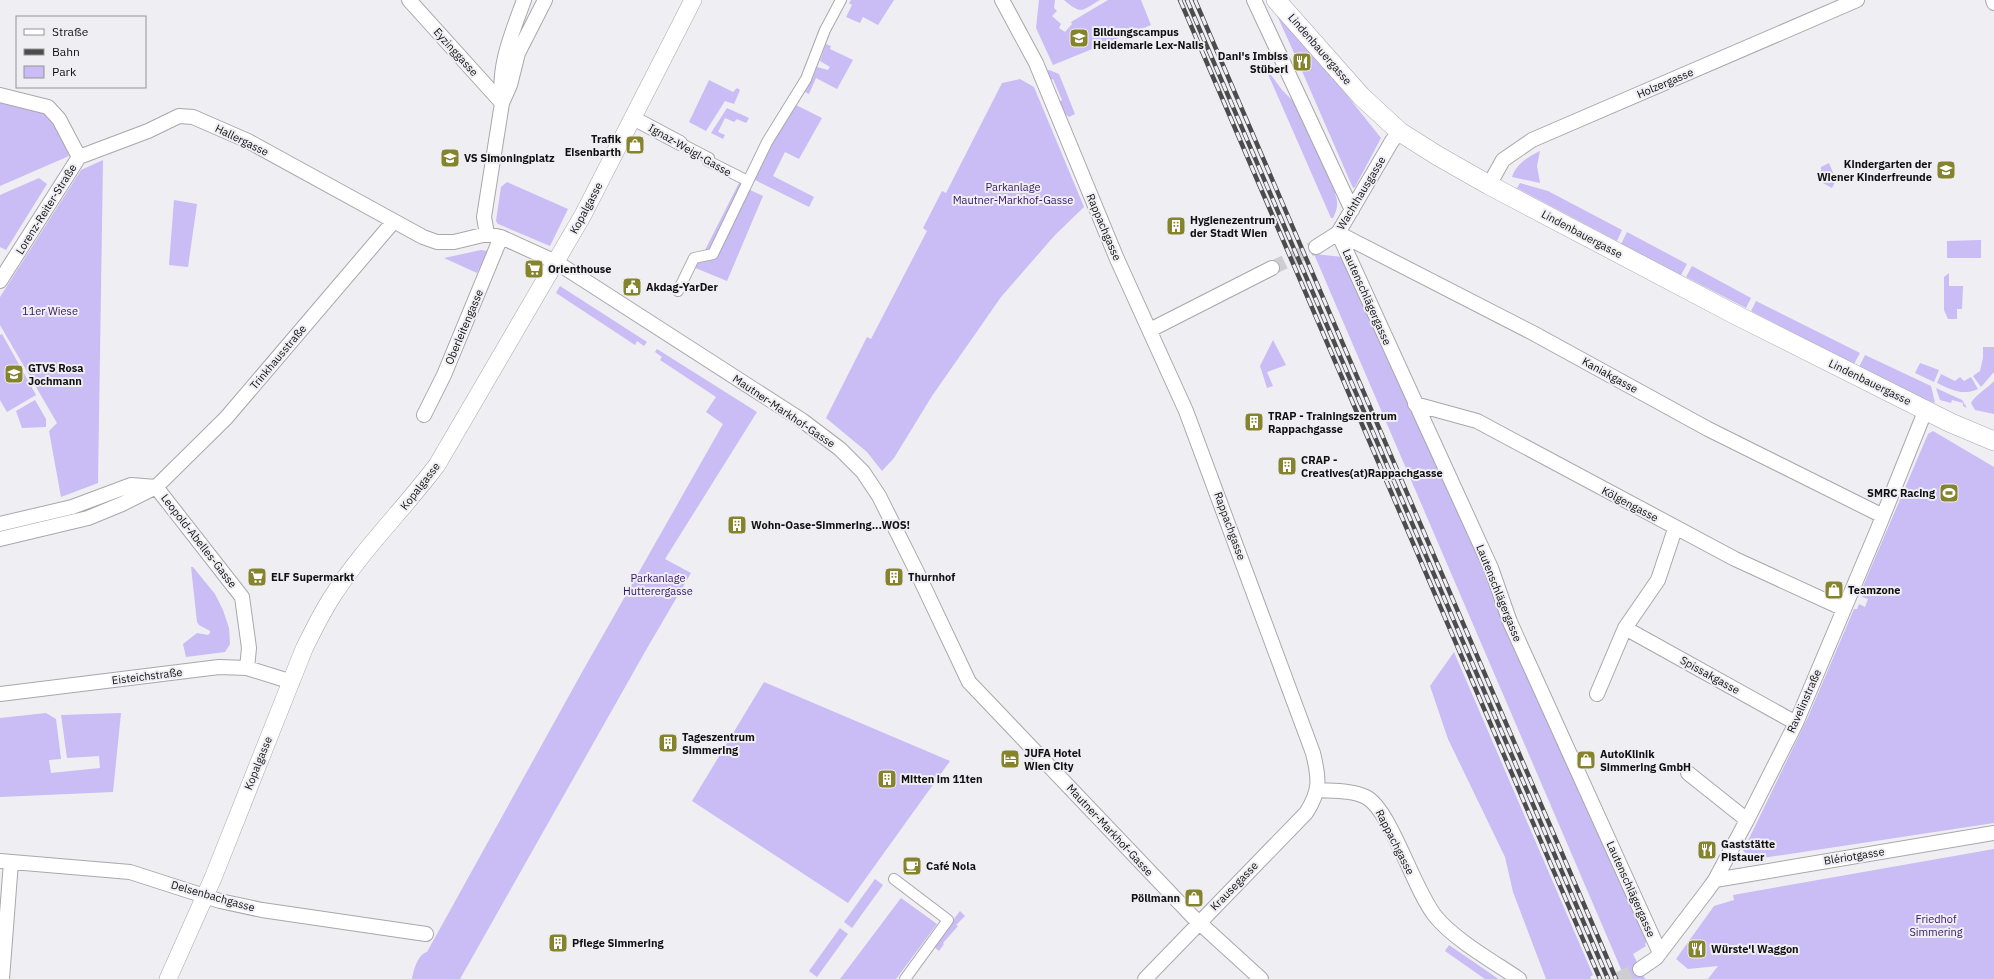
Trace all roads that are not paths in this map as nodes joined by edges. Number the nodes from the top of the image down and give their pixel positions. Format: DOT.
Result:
graph roads {
  1 [pos="409,0"];
  2 [pos="524,0"];
  3 [pos="545,0"];
  4 [pos="693,0"];
  5 [pos="841,0"];
  6 [pos="1002,0"];
  7 [pos="1254,0"];
  8 [pos="1276,0"];
  9 [pos="1857,0"];
  10 [pos="1993,0"];
  11 [pos="1994,3"];
  12 [pos="0,95"];
  13 [pos="502,103"];
  14 [pos="633,118"];
  15 [pos="1400,132"];
  16 [pos="680,143"];
  17 [pos="79,157"];
  18 [pos="748,182"];
  19 [pos="1489,185"];
  20 [pos="1352,210"];
  21 [pos="394,221"];
  22 [pos="1338,233"];
  23 [pos="487,234"];
  24 [pos="501,237"];
  25 [pos="1316,247"];
  26 [pos="556,262"];
  27 [pos="1272,268"];
  28 [pos="0,282"];
  29 [pos="678,291"];
  30 [pos="1150,330"];
  31 [pos="1415,404"];
  32 [pos="1928,410"];
  33 [pos="424,415"];
  34 [pos="1994,426"];
  35 [pos="1994,441"];
  36 [pos="156,486"];
  37 [pos="1883,516"];
  38 [pos="0,524"];
  39 [pos="1675,529"];
  40 [pos="0,539"];
  41 [pos="1844,609"];
  42 [pos="1625,628"];
  43 [pos="247,668"];
  44 [pos="292,682"];
  45 [pos="0,694"];
  46 [pos="1597,694"];
  47 [pos="1796,723"];
  48 [pos="1688,774"];
  49 [pos="1318,790"];
  50 [pos="1747,820"];
  51 [pos="1994,833"];
  52 [pos="5,862"];
  53 [pos="894,879"];
  54 [pos="1715,880"];
  55 [pos="205,896"];
  56 [pos="1199,922"];
  57 [pos="426,934"];
  58 [pos="1660,953"];
  59 [pos="1640,969"];
  60 [pos="2,979"];
  61 [pos="168,979"];
  62 [pos="905,979"];
  63 [pos="1145,979"];
  64 [pos="1261,979"];
  65 [pos="1519,979"];
  1 -- 13 [label="street, Eyzinggasse"];
  2 -- 13 [label="street"];
  3 -- 13 [label="street"];
  4 -- 14 [label="street, Kopalgasse"];
  5 -- 18 [label="street"];
  6 -- 30 [label="street, Rappachgasse"];
  7 -- 20 [label="street"];
  8 -- 15 [label="main road, Lindenbauergasse"];
  9 -- 19 [label="street, Holzergasse"];
  10 -- 11 [label="street"];
  12 -- 17 [label="street"];
  13 -- 23 [label="street"];
  14 -- 16 [label="street, Ignaz-Weigl-Gasse"];
  14 -- 26 [label="street, Kopalgasse"];
  15 -- 19 [label="main road, Lindenbauergasse"];
  15 -- 20 [label="street, Wachthausgasse"];
  16 -- 18 [label="street, Ignaz-Weigl-Gasse"];
  17 -- 21 [label="street, Hallergasse"];
  17 -- 28 [label="street, Lorenz-Reiter-Straße"];
  18 -- 29 [label="street"];
  19 -- 32 [label="main road, Lindenbauergasse"];
  20 -- 22 [label="street, Wachthausgasse"];
  21 -- 23 [label="street, Hallergasse"];
  21 -- 36 [label="street, Trinkhausstraße"];
  22 -- 25 [label="street, Wachthausgasse"];
  22 -- 31 [label="street, Lautenschlägergasse"];
  22 -- 37 [label="street, Kaniakgasse"];
  23 -- 24 [label="street, Hallergasse"];
  24 -- 26 [label="street, Mautner-Markhof-Gasse"];
  24 -- 33 [label="street, Oberleitengasse"];
  26 -- 44 [label="street, Kopalgasse"];
  26 -- 56 [label="street, Mautner-Markhof-Gasse"];
  27 -- 30 [label="street"];
  30 -- 49 [label="street, Rappachgasse"];
  31 -- 39 [label="street, Kölgengasse"];
  31 -- 58 [label="street, Lautenschlägergasse"];
  32 -- 34 [label="main road, Lindenbauergasse"];
  32 -- 35 [label="main road, Lindenbauergasse"];
  32 -- 37 [label="street, Ravelinstraße"];
  36 -- 38 [label="street"];
  36 -- 40 [label="street, Trinkhausstraße"];
  36 -- 43 [label="street, Leopold-Abelles-Gasse"];
  37 -- 41 [label="street, Ravelinstraße"];
  39 -- 41 [label="street, Kölgengasse"];
  39 -- 42 [label="street"];
  41 -- 47 [label="street, Ravelinstraße"];
  42 -- 46 [label="street"];
  42 -- 47 [label="street, Spissakgasse"];
  43 -- 44 [label="street, Eisteichstraße"];
  43 -- 45 [label="street, Eisteichstraße"];
  44 -- 55 [label="street, Kopalgasse"];
  47 -- 50 [label="street, Ravelinstraße"];
  48 -- 50 [label="street"];
  49 -- 56 [label="street, Krausegasse"];
  49 -- 65 [label="street, Rappachgasse"];
  50 -- 54 [label="street, Ravelinstraße"];
  51 -- 54 [label="street, Blériotgasse"];
  52 -- 55 [label="street, Delsenbachgasse"];
  52 -- 60 [label="street"];
  53 -- 62 [label="street"];
  54 -- 58 [label="street, Ravelinstraße"];
  55 -- 57 [label="street, Delsenbachgasse"];
  55 -- 61 [label="street, Kopalgasse"];
  56 -- 63 [label="street, Krausegasse"];
  56 -- 64 [label="street, Mautner-Markhof-Gasse"];
  58 -- 59 [label="street, Ravelinstraße"];
}
